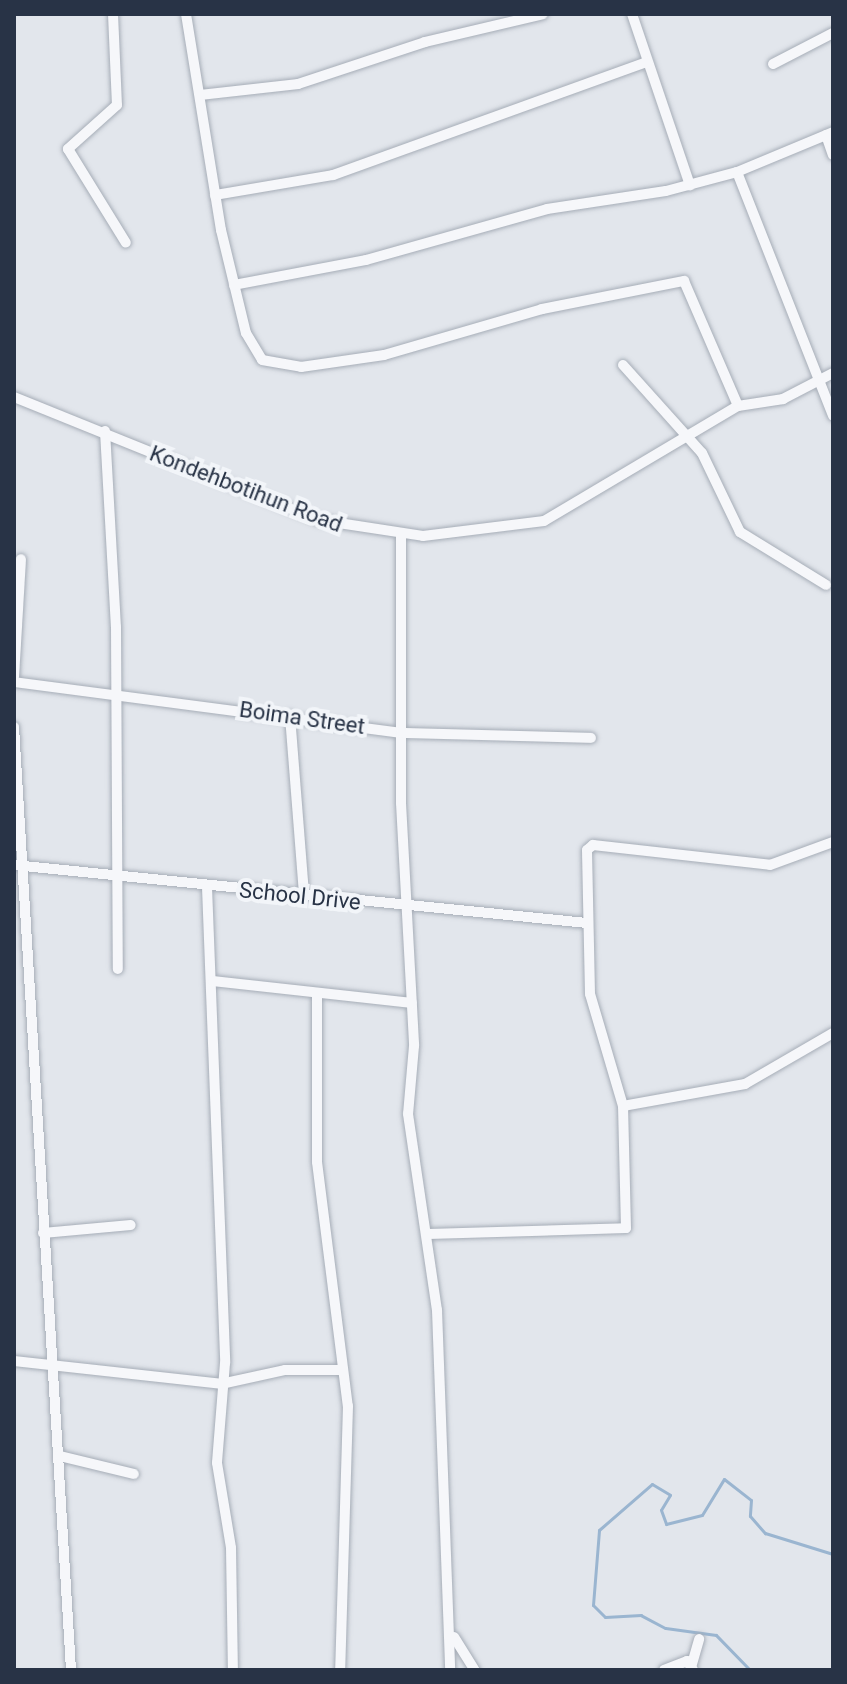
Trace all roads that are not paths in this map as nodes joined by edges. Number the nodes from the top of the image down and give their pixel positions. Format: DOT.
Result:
graph roads {
  1 [pos="113,14"];
  2 [pos="186,14"];
  3 [pos="543,14"];
  4 [pos="632,14"];
  5 [pos="833,33"];
  6 [pos="647,62"];
  7 [pos="773,64"];
  8 [pos="200,95"];
  9 [pos="829,134"];
  10 [pos="833,155"];
  11 [pos="737,172"];
  12 [pos="690,185"];
  13 [pos="215,195"];
  14 [pos="126,243"];
  15 [pos="234,285"];
  16 [pos="623,365"];
  17 [pos="833,373"];
  18 [pos="819,380"];
  19 [pos="14,397"];
  20 [pos="738,406"];
  21 [pos="833,416"];
  22 [pos="105,431"];
  23 [pos="688,433"];
  24 [pos="401,534"];
  25 [pos="21,559"];
  26 [pos="826,585"];
  27 [pos="14,680"];
  28 [pos="112,698"];
  29 [pos="290,716"];
  30 [pos="14,727"];
  31 [pos="401,733"];
  32 [pos="591,738"];
  33 [pos="833,842"];
  34 [pos="15,865"];
  35 [pos="113,871"];
  36 [pos="207,887"];
  37 [pos="304,894"];
  38 [pos="406,908"];
  39 [pos="587,923"];
  40 [pos="118,969"];
  41 [pos="213,981"];
  42 [pos="317,993"];
  43 [pos="412,1003"];
  44 [pos="833,1033"];
  45 [pos="623,1106"];
  46 [pos="131,1225"];
  47 [pos="43,1233"];
  48 [pos="428,1234"];
  49 [pos="14,1361"];
  50 [pos="49,1368"];
  51 [pos="343,1370"];
  52 [pos="221,1384"];
  53 [pos="60,1456"];
  54 [pos="134,1474"];
  55 [pos="454,1637"];
  56 [pos="699,1639"];
  57 [pos="693,1667"];
  58 [pos="71,1670"];
  59 [pos="233,1670"];
  60 [pos="340,1670"];
  61 [pos="450,1670"];
  62 [pos="475,1670"];
  63 [pos="664,1670"];
  1 -- 14 [label="street"];
  2 -- 8 [label="street"];
  3 -- 8 [label="street"];
  4 -- 6 [label="street"];
  5 -- 7 [label="street"];
  6 -- 12 [label="street"];
  6 -- 13 [label="street"];
  8 -- 13 [label="street"];
  9 -- 10 [label="street"];
  9 -- 11 [label="street"];
  11 -- 12 [label="street"];
  11 -- 18 [label="street"];
  12 -- 15 [label="street"];
  13 -- 15 [label="street"];
  15 -- 20 [label="street"];
  16 -- 23 [label="street"];
  17 -- 18 [label="street, Kondehbotihun Road"];
  18 -- 20 [label="street, Kondehbotihun Road"];
  18 -- 21 [label="street"];
  19 -- 22 [label="street, Kondehbotihun Road"];
  20 -- 23 [label="street, Kondehbotihun Road"];
  22 -- 24 [label="street, Kondehbotihun Road"];
  22 -- 28 [label="street"];
  23 -- 24 [label="street, Kondehbotihun Road"];
  23 -- 26 [label="street"];
  24 -- 31 [label="street"];
  25 -- 27 [label="street"];
  27 -- 28 [label="street, Boima Street"];
  28 -- 29 [label="street, Boima Street"];
  28 -- 35 [label="street"];
  29 -- 31 [label="street, Boima Street"];
  29 -- 37 [label="street"];
  30 -- 34 [label="street"];
  31 -- 32 [label="street, Boima Street"];
  31 -- 38 [label="street"];
  33 -- 39 [label="street"];
  34 -- 35 [label="street, School Drive"];
  34 -- 47 [label="street"];
  35 -- 36 [label="street, School Drive"];
  35 -- 40 [label="street"];
  36 -- 37 [label="street, School Drive"];
  36 -- 41 [label="street"];
  37 -- 38 [label="street, School Drive"];
  38 -- 39 [label="street, School Drive"];
  38 -- 43 [label="street"];
  39 -- 45 [label="street"];
  41 -- 42 [label="street"];
  41 -- 52 [label="street"];
  42 -- 43 [label="street"];
  42 -- 51 [label="street"];
  43 -- 48 [label="street"];
  44 -- 45 [label="street"];
  45 -- 48 [label="street"];
  46 -- 47 [label="street"];
  47 -- 50 [label="street"];
  48 -- 55 [label="street"];
  49 -- 50 [label="street"];
  50 -- 52 [label="street"];
  50 -- 53 [label="street"];
  51 -- 52 [label="street"];
  51 -- 60 [label="street"];
  52 -- 59 [label="street"];
  53 -- 54 [label="street"];
  53 -- 58 [label="street"];
  55 -- 61 [label="street"];
  55 -- 62 [label="street"];
  56 -- 57 [label="street"];
  57 -- 63 [label="street"];
}
